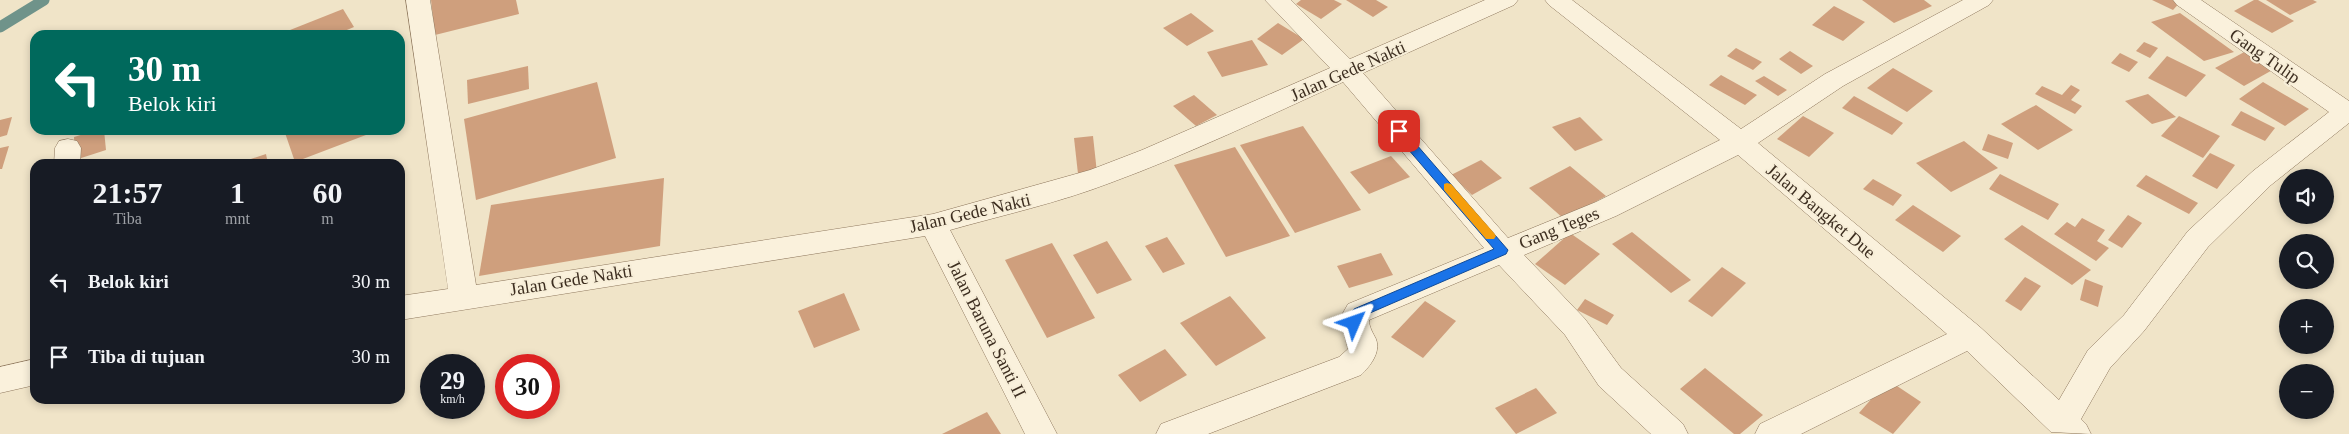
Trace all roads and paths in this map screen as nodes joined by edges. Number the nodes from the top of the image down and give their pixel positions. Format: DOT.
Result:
graph roads {
  1 [pos="418,0"];
  2 [pos="1277,0"];
  3 [pos="1506,0"];
  4 [pos="1557,0"];
  5 [pos="1981,0"];
  6 [pos="2185,0"];
  7 [pos="1348,72"];
  8 [pos="2348,112"];
  9 [pos="1740,142"];
  10 [pos="934,224"];
  11 [pos="1502,250"];
  12 [pos="463,296"];
  13 [pos="405,307"];
  14 [pos="1970,336"];
  15 [pos="30,373"];
  16 [pos="0,380"];
  17 [pos="2068,428"];
  18 [pos="1041,434"];
  19 [pos="1172,434"];
  20 [pos="1672,434"];
  21 [pos="1771,434"];
  1 -- 12 [label="street"];
  2 -- 7 [label="street"];
  3 -- 7 [label="street, Jalan Gede Nakti"];
  4 -- 9 [label="street, Jalan Bangket Due"];
  5 -- 9 [label="street, Gang Teges"];
  6 -- 8 [label="street, Gang Tulip"];
  7 -- 10 [label="street, Jalan Gede Nakti"];
  7 -- 11 [label="street"];
  8 -- 17 [label="street"];
  9 -- 11 [label="street, Gang Teges"];
  9 -- 14 [label="street, Jalan Bangket Due"];
  10 -- 12 [label="street, Jalan Gede Nakti"];
  10 -- 18 [label="street, Jalan Baruna Santi II"];
  11 -- 19 [label="street, Gang Teges"];
  11 -- 20 [label="street"];
  12 -- 13 [label="street, Jalan Gede Nakti"];
  14 -- 17 [label="street, Jalan Bangket Due"];
  14 -- 21 [label="street"];
  15 -- 16 [label="street"];
}
